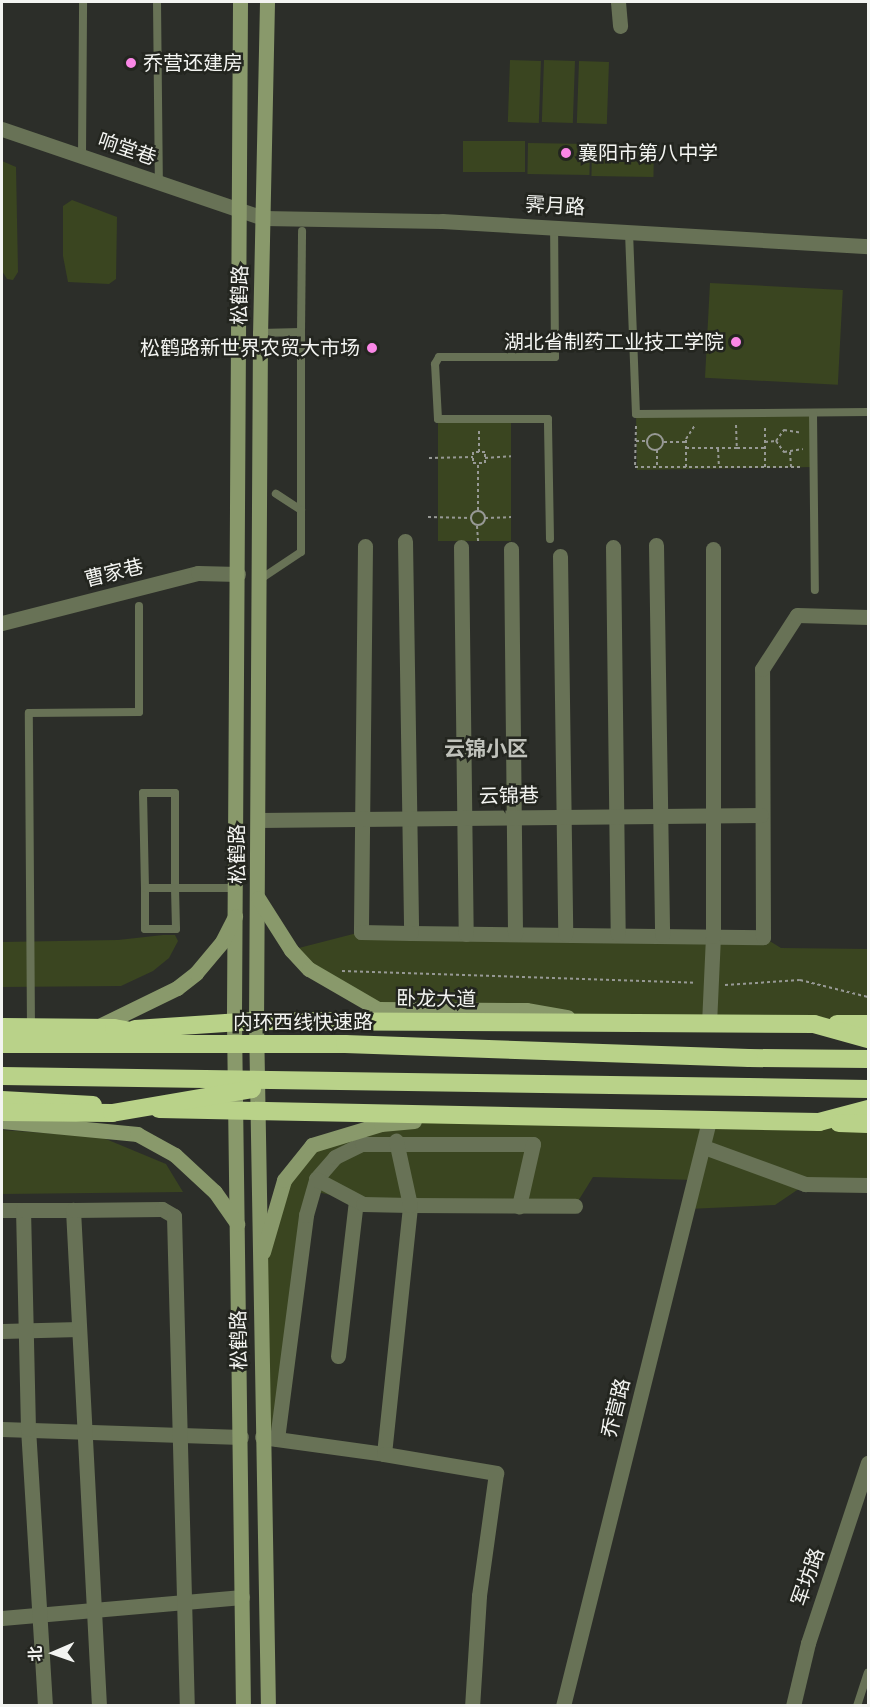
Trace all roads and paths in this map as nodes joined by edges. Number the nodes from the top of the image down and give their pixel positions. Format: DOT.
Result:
graph roads {
  1 [pos="83,2"];
  2 [pos="157,2"];
  3 [pos="240,2"];
  4 [pos="267,2"];
  5 [pos="618,2"];
  6 [pos="620,26"];
  7 [pos="2,129"];
  8 [pos="82,156"];
  9 [pos="159,182"];
  10 [pos="240,209"];
  11 [pos="263,218"];
  12 [pos="554,227"];
  13 [pos="302,231"];
  14 [pos="629,232"];
  15 [pos="868,246"];
  16 [pos="301,332"];
  17 [pos="260,333"];
  18 [pos="868,412"];
  19 [pos="765,413"];
  20 [pos="813,413"];
  21 [pos="636,414"];
  22 [pos="478,419"];
  23 [pos="706,422"];
  24 [pos="726,422"];
  25 [pos="636,441"];
  26 [pos="646,441"];
  27 [pos="776,441"];
  28 [pos="663,442"];
  29 [pos="685,442"];
  30 [pos="765,442"];
  31 [pos="685,448"];
  32 [pos="718,448"];
  33 [pos="737,448"];
  34 [pos="765,448"];
  35 [pos="657,450"];
  36 [pos="479,452"];
  37 [pos="790,452"];
  38 [pos="511,456"];
  39 [pos="473,457"];
  40 [pos="485,458"];
  41 [pos="429,459"];
  42 [pos="478,463"];
  43 [pos="657,466"];
  44 [pos="686,467"];
  45 [pos="719,467"];
  46 [pos="765,467"];
  47 [pos="791,467"];
  48 [pos="814,467"];
  49 [pos="276,494"];
  50 [pos="301,510"];
  51 [pos="478,510"];
  52 [pos="428,517"];
  53 [pos="511,517"];
  54 [pos="471,518"];
  55 [pos="485,518"];
  56 [pos="477,525"];
  57 [pos="550,539"];
  58 [pos="405,541"];
  59 [pos="478,541"];
  60 [pos="656,545"];
  61 [pos="365,546"];
  62 [pos="461,547"];
  63 [pos="613,547"];
  64 [pos="511,549"];
  65 [pos="713,549"];
  66 [pos="560,556"];
  67 [pos="238,574"];
  68 [pos="259,580"];
  69 [pos="815,590"];
  70 [pos="139,606"];
  71 [pos="868,616"];
  72 [pos="2,623"];
  73 [pos="761,815"];
  74 [pos="660,816"];
  75 [pos="712,816"];
  76 [pos="515,817"];
  77 [pos="562,817"];
  78 [pos="615,817"];
  79 [pos="409,818"];
  80 [pos="462,818"];
  81 [pos="363,819"];
  82 [pos="258,820"];
  83 [pos="145,888"];
  84 [pos="176,888"];
  85 [pos="237,888"];
  86 [pos="258,898"];
  87 [pos="236,913"];
  88 [pos="411,933"];
  89 [pos="466,934"];
  90 [pos="515,934"];
  91 [pos="565,934"];
  92 [pos="618,934"];
  93 [pos="662,935"];
  94 [pos="713,936"];
  95 [pos="309,969"];
  96 [pos="711,984"];
  97 [pos="868,997"];
  98 [pos="256,1021"];
  99 [pos="234,1022"];
  100 [pos="606,1023"];
  101 [pos="710,1024"];
  102 [pos="814,1024"];
  103 [pos="868,1024"];
  104 [pos="2,1026"];
  105 [pos="2,1035"];
  106 [pos="38,1036"];
  107 [pos="868,1039"];
  108 [pos="2,1044"];
  109 [pos="345,1044"];
  110 [pos="868,1059"];
  111 [pos="2,1076"];
  112 [pos="345,1080"];
  113 [pos="868,1089"];
  114 [pos="2,1100"];
  115 [pos="868,1109"];
  116 [pos="2,1112"];
  117 [pos="236,1112"];
  118 [pos="257,1113"];
  119 [pos="450,1115"];
  120 [pos="2,1121"];
  121 [pos="709,1121"];
  122 [pos="819,1122"];
  123 [pos="868,1124"];
  124 [pos="396,1142"];
  125 [pos="704,1147"];
  126 [pos="316,1179"];
  127 [pos="868,1185"];
  128 [pos="356,1201"];
  129 [pos="410,1205"];
  130 [pos="519,1206"];
  131 [pos="575,1206"];
  132 [pos="2,1210"];
  133 [pos="22,1210"];
  134 [pos="73,1210"];
  135 [pos="237,1224"];
  136 [pos="258,1269"];
  137 [pos="79,1329"];
  138 [pos="26,1330"];
  139 [pos="2,1331"];
  140 [pos="338,1356"];
  141 [pos="2,1428"];
  142 [pos="28,1430"];
  143 [pos="84,1431"];
  144 [pos="182,1435"];
  145 [pos="241,1437"];
  146 [pos="262,1437"];
  147 [pos="277,1439"];
  148 [pos="384,1454"];
  149 [pos="868,1463"];
  150 [pos="242,1598"];
  151 [pos="185,1601"];
  152 [pos="94,1609"];
  153 [pos="40,1614"];
  154 [pos="2,1618"];
  155 [pos="868,1673"];
  156 [pos="45,1706"];
  157 [pos="99,1706"];
  158 [pos="187,1706"];
  159 [pos="243,1706"];
  160 [pos="268,1706"];
  161 [pos="472,1706"];
  162 [pos="563,1706"];
  163 [pos="793,1706"];
  164 [pos="857,1706"];
  1 -- 8 [label="lane"];
  2 -- 9 [label="lane"];
  3 -- 10 [label="main road, 松鹤路"];
  4 -- 11 [label="main road, 松鹤路"];
  5 -- 6 [label="street"];
  7 -- 8 [label="street, 响堂巷"];
  8 -- 9 [label="street, 响堂巷"];
  9 -- 10 [label="street, 响堂巷"];
  10 -- 11 [label="street, 霁月路"];
  10 -- 67 [label="main road, 松鹤路"];
  11 -- 12 [label="street, 霁月路"];
  11 -- 17 [label="main road, 松鹤路"];
  12 -- 14 [label="street, 霁月路"];
  12 -- 22 [label="lane"];
  13 -- 16 [label="lane"];
  14 -- 15 [label="street, 霁月路"];
  14 -- 21 [label="lane"];
  16 -- 17 [label="lane"];
  16 -- 50 [label="lane"];
  17 -- 68 [label="main road, 松鹤路"];
  18 -- 20 [label="lane"];
  19 -- 20 [label="lane"];
  19 -- 21 [label="lane"];
  19 -- 30 [label="path"];
  20 -- 48 [label="lane"];
  21 -- 25 [label="path"];
  22 -- 36 [label="path"];
  22 -- 57 [label="lane"];
  23 -- 29 [label="path"];
  24 -- 33 [label="path"];
  25 -- 26 [label="path"];
  25 -- 43 [label="path"];
  26 -- 28 [label="path"];
  26 -- 35 [label="path"];
  27 -- 30 [label="path"];
  27 -- 37 [label="path"];
  27 -- 37 [label="path"];
  28 -- 29 [label="path"];
  28 -- 35 [label="path"];
  29 -- 31 [label="path"];
  30 -- 34 [label="path"];
  31 -- 32 [label="path"];
  31 -- 44 [label="path"];
  32 -- 33 [label="path"];
  32 -- 45 [label="path"];
  33 -- 34 [label="path"];
  34 -- 46 [label="path"];
  35 -- 43 [label="path"];
  36 -- 39 [label="path"];
  36 -- 40 [label="path"];
  37 -- 47 [label="path"];
  38 -- 40 [label="path"];
  39 -- 41 [label="path"];
  39 -- 42 [label="path"];
  40 -- 42 [label="path"];
  42 -- 51 [label="path"];
  43 -- 44 [label="path"];
  44 -- 45 [label="path"];
  45 -- 46 [label="path"];
  46 -- 47 [label="path"];
  47 -- 48 [label="path"];
  48 -- 69 [label="lane"];
  49 -- 50 [label="lane"];
  50 -- 68 [label="lane"];
  51 -- 54 [label="path"];
  51 -- 55 [label="path"];
  52 -- 54 [label="path"];
  53 -- 55 [label="path"];
  54 -- 56 [label="path"];
  55 -- 56 [label="path"];
  56 -- 59 [label="path"];
  58 -- 79 [label="street"];
  60 -- 74 [label="street"];
  61 -- 81 [label="street"];
  62 -- 80 [label="street"];
  63 -- 78 [label="street"];
  64 -- 76 [label="street"];
  65 -- 75 [label="street"];
  66 -- 77 [label="street"];
  67 -- 72 [label="street, 曹家巷"];
  67 -- 85 [label="main road, 松鹤路"];
  68 -- 82 [label="main road, 松鹤路"];
  70 -- 106 [label="lane"];
  71 -- 73 [label="street"];
  73 -- 75 [label="street, 云锦巷"];
  73 -- 94 [label="street"];
  74 -- 75 [label="street, 云锦巷"];
  74 -- 78 [label="street, 云锦巷"];
  74 -- 93 [label="street"];
  75 -- 94 [label="street"];
  76 -- 77 [label="street, 云锦巷"];
  76 -- 80 [label="street, 云锦巷"];
  76 -- 90 [label="street"];
  77 -- 78 [label="street, 云锦巷"];
  77 -- 91 [label="street"];
  78 -- 92 [label="street"];
  79 -- 80 [label="street, 云锦巷"];
  79 -- 81 [label="street, 云锦巷"];
  79 -- 88 [label="street"];
  80 -- 89 [label="street"];
  81 -- 82 [label="street, 云锦巷"];
  81 -- 88 [label="street"];
  82 -- 86 [label="main road, 松鹤路"];
  83 -- 84 [label="lane"];
  83 -- 84 [label="lane"];
  83 -- 84 [label="lane"];
  84 -- 85 [label="lane"];
  85 -- 87 [label="main road, 松鹤路"];
  86 -- 95 [label="main road"];
  86 -- 98 [label="main road, 松鹤路"];
  87 -- 99 [label="main road, 松鹤路"];
  87 -- 106 [label="main road"];
  88 -- 89 [label="street"];
  89 -- 90 [label="street"];
  90 -- 91 [label="street"];
  91 -- 92 [label="street"];
  92 -- 93 [label="street"];
  93 -- 94 [label="street"];
  94 -- 96 [label="street"];
  95 -- 96 [label="path"];
  95 -- 100 [label="main road"];
  96 -- 97 [label="path"];
  96 -- 101 [label="street"];
  98 -- 99 [label="highway, 卧龙大道"];
  98 -- 100 [label="highway, 卧龙大道"];
  98 -- 118 [label="main road, 松鹤路"];
  99 -- 106 [label="highway, 卧龙大道"];
  99 -- 117 [label="main road, 松鹤路"];
  100 -- 101 [label="highway, 卧龙大道"];
  101 -- 102 [label="highway, 卧龙大道"];
  102 -- 103 [label="highway"];
  102 -- 107 [label="highway, 卧龙大道"];
  104 -- 109 [label="highway, bridge"];
  105 -- 106 [label="highway, 卧龙大道"];
  108 -- 109 [label="highway, 内环西线快速路, bridge"];
  109 -- 110 [label="highway, 内环西线快速路, bridge"];
  111 -- 112 [label="highway, bridge"];
  112 -- 113 [label="highway, bridge"];
  112 -- 116 [label="highway, bridge"];
  114 -- 117 [label="highway"];
  115 -- 122 [label="highway"];
  117 -- 118 [label="highway"];
  117 -- 135 [label="main road, 松鹤路"];
  118 -- 119 [label="highway"];
  118 -- 136 [label="main road, 松鹤路"];
  119 -- 121 [label="highway"];
  119 -- 136 [label="main road"];
  120 -- 135 [label="main road"];
  121 -- 122 [label="highway"];
  121 -- 125 [label="street, 乔营路"];
  122 -- 123 [label="highway"];
  124 -- 126 [label="street"];
  124 -- 129 [label="street"];
  124 -- 130 [label="street"];
  125 -- 127 [label="street"];
  125 -- 162 [label="street, 乔营路"];
  126 -- 128 [label="street"];
  126 -- 147 [label="street"];
  128 -- 129 [label="street"];
  128 -- 140 [label="street"];
  129 -- 130 [label="street"];
  129 -- 148 [label="street"];
  130 -- 131 [label="street"];
  132 -- 133 [label="street"];
  133 -- 134 [label="street"];
  133 -- 138 [label="street"];
  134 -- 137 [label="street"];
  134 -- 144 [label="street"];
  135 -- 145 [label="main road, 松鹤路"];
  136 -- 146 [label="main road, 松鹤路"];
  137 -- 138 [label="street"];
  137 -- 143 [label="street"];
  138 -- 139 [label="street"];
  138 -- 142 [label="street"];
  141 -- 142 [label="street"];
  142 -- 143 [label="street"];
  142 -- 153 [label="street"];
  143 -- 144 [label="street"];
  143 -- 152 [label="street"];
  144 -- 145 [label="street"];
  144 -- 151 [label="street"];
  145 -- 150 [label="main road, 松鹤路"];
  146 -- 147 [label="street"];
  146 -- 160 [label="main road, 松鹤路"];
  147 -- 148 [label="street"];
  148 -- 161 [label="street"];
  149 -- 163 [label="street, 军坊路"];
  150 -- 151 [label="street"];
  150 -- 159 [label="main road, 松鹤路"];
  151 -- 152 [label="street"];
  151 -- 158 [label="street"];
  152 -- 153 [label="street"];
  152 -- 157 [label="street"];
  153 -- 154 [label="street"];
  153 -- 156 [label="street"];
  155 -- 164 [label="lane"];
}
